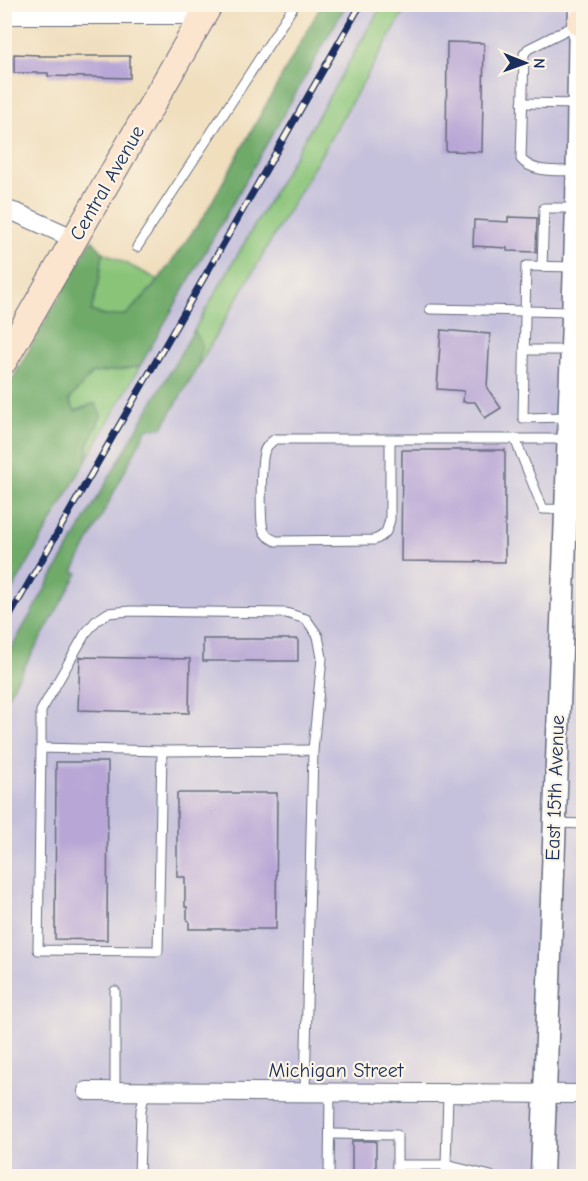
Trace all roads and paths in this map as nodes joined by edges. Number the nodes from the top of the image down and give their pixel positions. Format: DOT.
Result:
graph roads {
  1 [pos="296,4"];
  2 [pos="122,10"];
  3 [pos="208,10"];
  4 [pos="4,15"];
  5 [pos="581,15"];
  6 [pos="522,103"];
  7 [pos="579,104"];
  8 [pos="578,171"];
  9 [pos="577,208"];
  10 [pos="4,209"];
  11 [pos="75,239"];
  12 [pos="136,248"];
  13 [pos="542,267"];
  14 [pos="575,267"];
  15 [pos="430,309"];
  16 [pos="525,311"];
  17 [pos="573,312"];
  18 [pos="525,350"];
  19 [pos="572,350"];
  20 [pos="4,361"];
  21 [pos="569,417"];
  22 [pos="515,439"];
  23 [pos="390,440"];
  24 [pos="568,440"];
  25 [pos="575,509"];
  26 [pos="41,748"];
  27 [pos="313,750"];
  28 [pos="162,751"];
  29 [pos="554,823"];
  30 [pos="584,824"];
  31 [pos="115,991"];
  32 [pos="87,1091"];
  33 [pos="115,1091"];
  34 [pos="145,1091"];
  35 [pos="305,1092"];
  36 [pos="330,1092"];
  37 [pos="448,1093"];
  38 [pos="544,1094"];
  39 [pos="584,1094"];
  40 [pos="330,1134"];
  41 [pos="398,1164"];
  42 [pos="446,1165"];
  43 [pos="139,1176"];
  44 [pos="329,1176"];
  45 [pos="397,1176"];
  46 [pos="446,1176"];
  47 [pos="491,1176"];
  48 [pos="542,1176"];
  1 -- 12 [label="lane"];
  2 -- 3 [label="street"];
  2 -- 4 [label="street"];
  3 -- 11 [label="main road, Central Avenue"];
  5 -- 6 [label="lane"];
  5 -- 7 [label="street, East 15th Avenue"];
  6 -- 7 [label="lane"];
  6 -- 8 [label="lane"];
  7 -- 8 [label="street, East 15th Avenue"];
  8 -- 9 [label="street, East 15th Avenue"];
  9 -- 13 [label="lane"];
  9 -- 14 [label="street, East 15th Avenue"];
  10 -- 11 [label="street"];
  11 -- 20 [label="main road, Central Avenue"];
  13 -- 14 [label="lane"];
  13 -- 16 [label="lane"];
  14 -- 17 [label="street, East 15th Avenue"];
  15 -- 16 [label="lane"];
  16 -- 17 [label="lane"];
  16 -- 18 [label="lane"];
  17 -- 19 [label="street, East 15th Avenue"];
  18 -- 19 [label="lane"];
  18 -- 21 [label="lane"];
  19 -- 21 [label="street, East 15th Avenue"];
  21 -- 24 [label="street, East 15th Avenue"];
  22 -- 23 [label="lane"];
  22 -- 24 [label="lane"];
  22 -- 25 [label="lane"];
  23 -- 23 [label="lane"];
  24 -- 25 [label="street, East 15th Avenue"];
  25 -- 29 [label="street, East 15th Avenue"];
  26 -- 27 [label="lane"];
  26 -- 28 [label="lane"];
  26 -- 28 [label="lane"];
  27 -- 28 [label="lane"];
  27 -- 35 [label="lane"];
  29 -- 30 [label="lane"];
  29 -- 38 [label="street, East 15th Avenue"];
  31 -- 33 [label="lane"];
  32 -- 33 [label="street, Michigan Street"];
  33 -- 34 [label="street, Michigan Street"];
  34 -- 35 [label="street, Michigan Street"];
  34 -- 43 [label="lane"];
  35 -- 36 [label="street, Michigan Street"];
  36 -- 37 [label="street, Michigan Street"];
  36 -- 40 [label="lane"];
  37 -- 38 [label="street, Michigan Street"];
  37 -- 42 [label="lane"];
  38 -- 39 [label="street, Michigan Street"];
  38 -- 48 [label="street, East 15th Avenue"];
  40 -- 41 [label="lane"];
  40 -- 44 [label="lane"];
  41 -- 42 [label="lane"];
  41 -- 45 [label="lane"];
  42 -- 46 [label="lane"];
  42 -- 47 [label="lane"];
}
